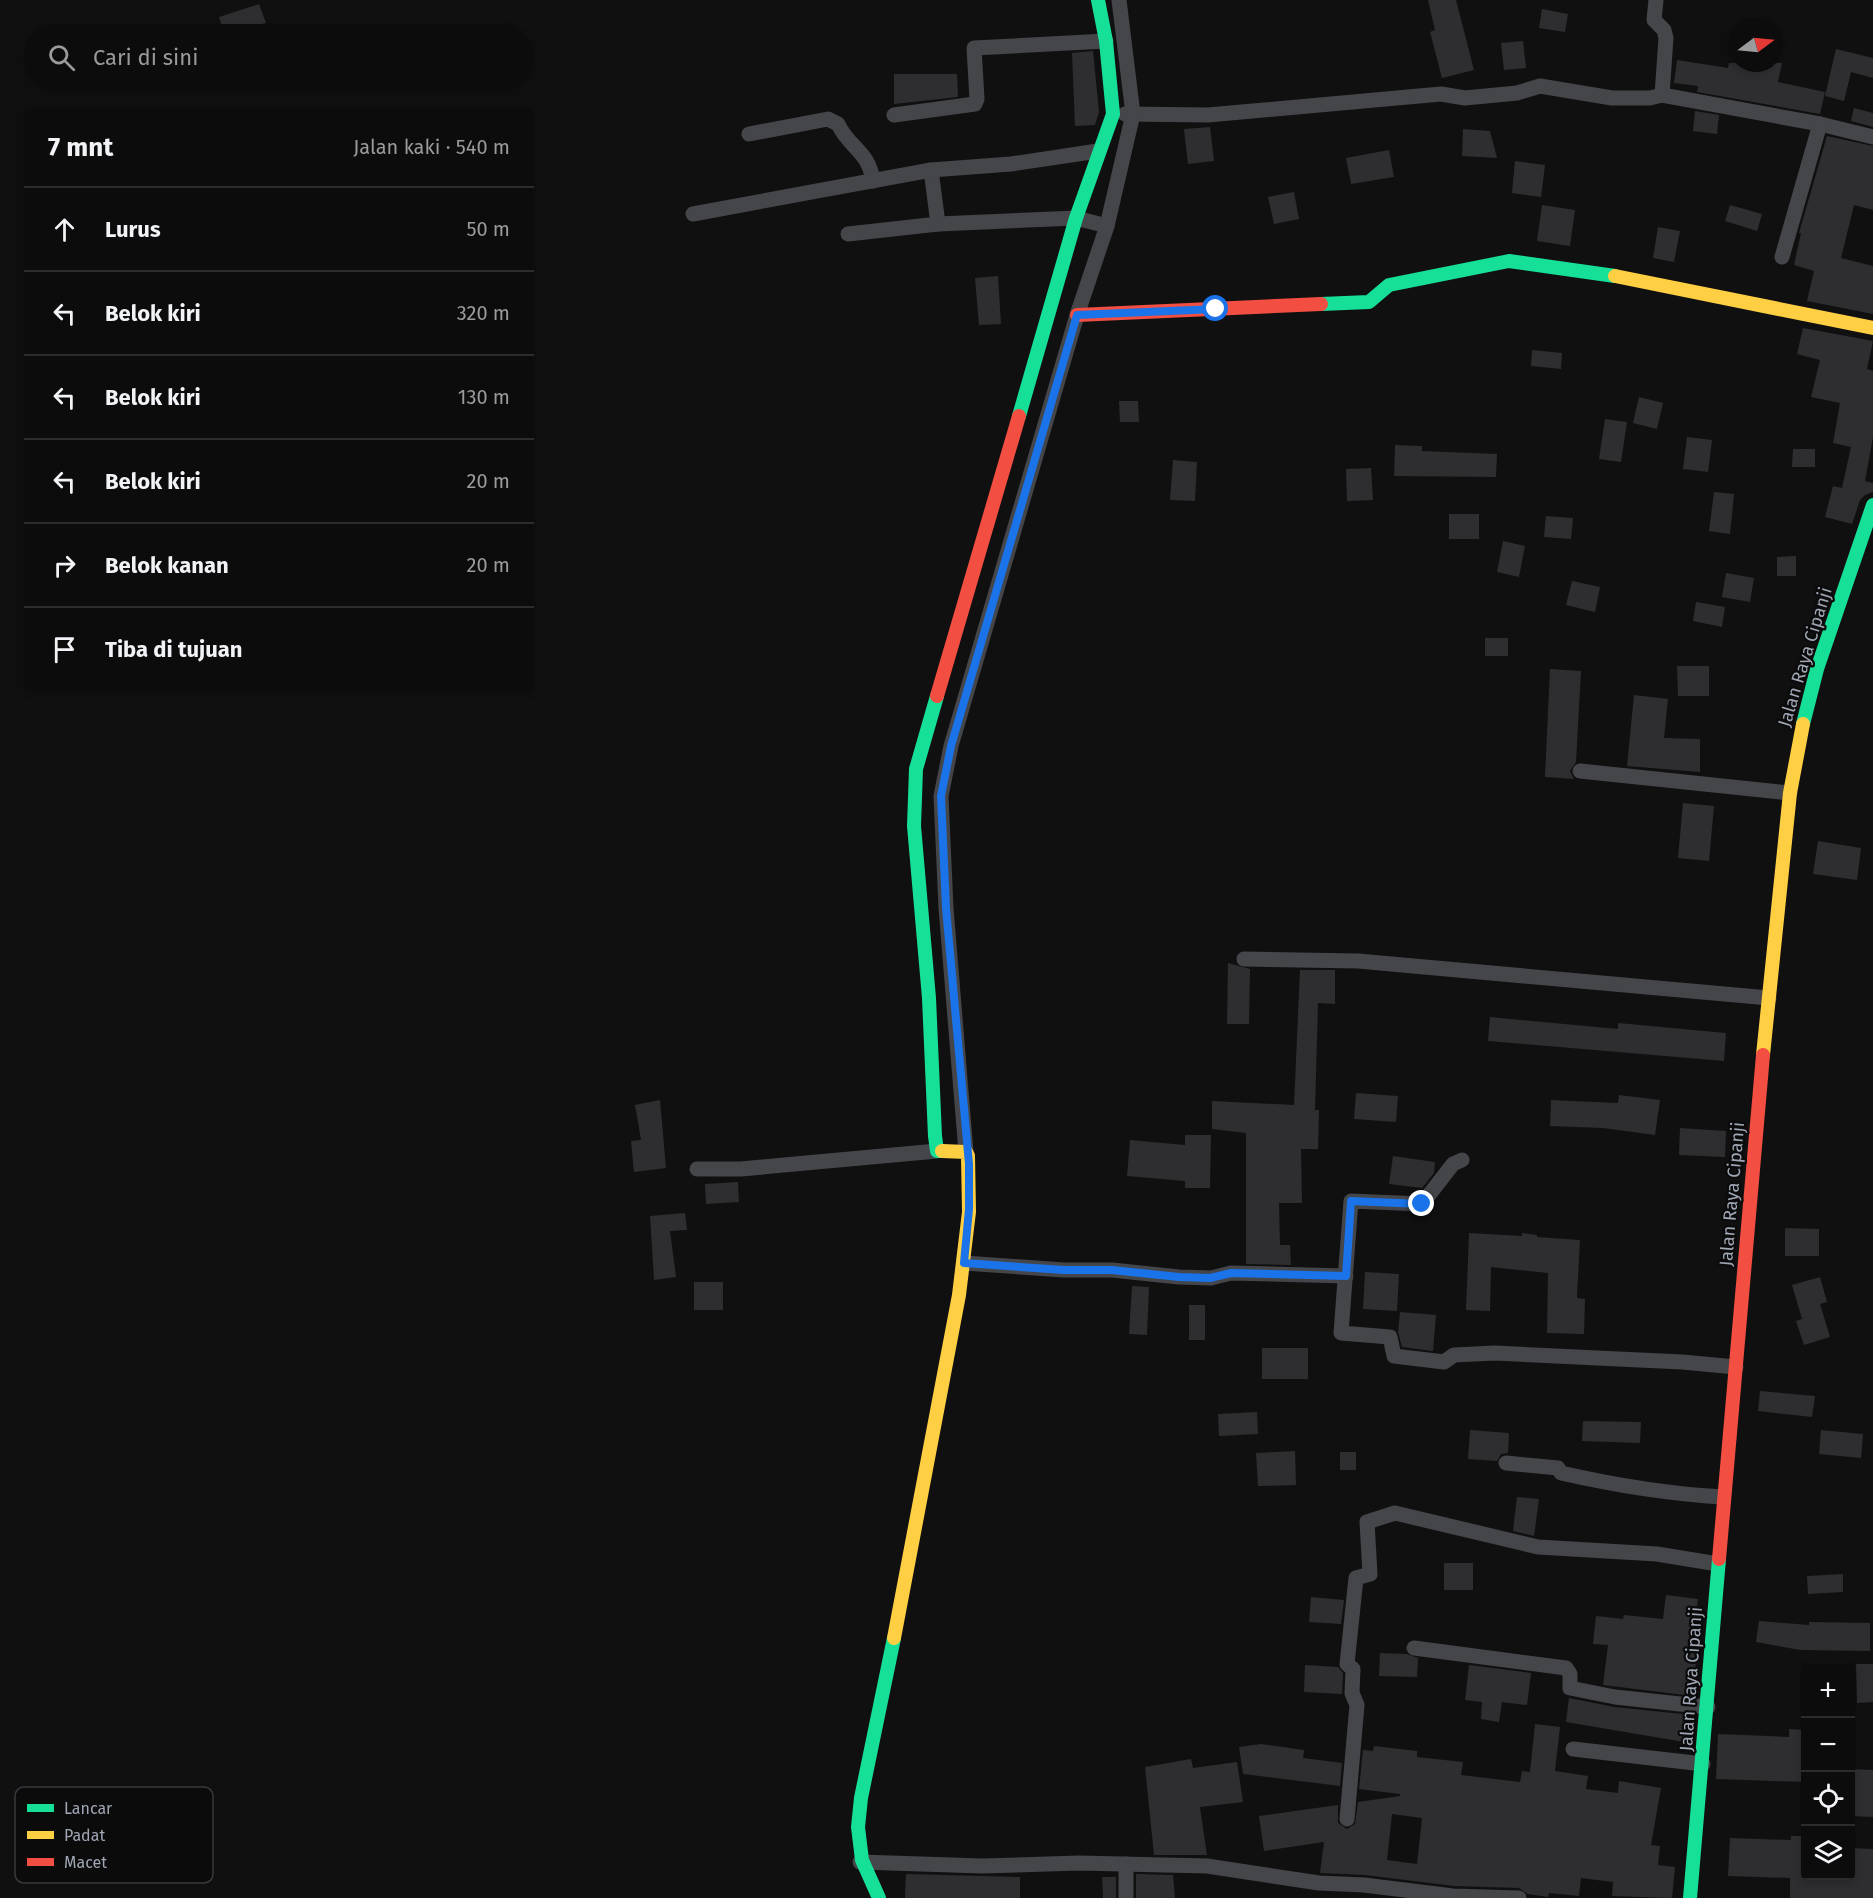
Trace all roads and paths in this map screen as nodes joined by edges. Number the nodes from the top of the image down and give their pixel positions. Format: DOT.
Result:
graph roads {
  1 [pos="1098,0"];
  2 [pos="1119,0"];
  3 [pos="1656,0"];
  4 [pos="1106,41"];
  5 [pos="1662,95"];
  6 [pos="1113,114"];
  7 [pos="1133,114"];
  8 [pos="894,115"];
  9 [pos="1821,124"];
  10 [pos="749,134"];
  11 [pos="1873,137"];
  12 [pos="1098,151"];
  13 [pos="931,170"];
  14 [pos="873,182"];
  15 [pos="693,214"];
  16 [pos="1076,218"];
  17 [pos="938,224"];
  18 [pos="1107,226"];
  19 [pos="848,234"];
  20 [pos="1782,257"];
  21 [pos="1077,315"];
  22 [pos="1873,328"];
  23 [pos="1873,505"];
  24 [pos="1580,771"];
  25 [pos="1790,793"];
  26 [pos="1244,959"];
  27 [pos="1768,998"];
  28 [pos="937,1151"];
  29 [pos="966,1152"];
  30 [pos="1462,1160"];
  31 [pos="697,1169"];
  32 [pos="964,1263"];
  33 [pos="1346,1276"];
  34 [pos="1736,1367"];
  35 [pos="1506,1463"];
  36 [pos="1723,1497"];
  37 [pos="1718,1564"];
  38 [pos="1413,1648"];
  39 [pos="1708,1707"];
  40 [pos="1573,1749"];
  41 [pos="1703,1764"];
  42 [pos="1347,1819"];
  43 [pos="860,1862"];
  44 [pos="1126,1864"];
  45 [pos="879,1898"];
  46 [pos="1126,1898"];
  47 [pos="1519,1898"];
  48 [pos="1690,1898"];
  1 -- 4 [label="street"];
  2 -- 7 [label="street"];
  3 -- 5 [label="street"];
  4 -- 6 [label="street"];
  4 -- 8 [label="street"];
  5 -- 7 [label="street"];
  5 -- 9 [label="street"];
  6 -- 7 [label="street"];
  6 -- 12 [label="street"];
  7 -- 18 [label="street"];
  9 -- 11 [label="street"];
  9 -- 20 [label="street"];
  10 -- 14 [label="street"];
  12 -- 13 [label="street"];
  12 -- 16 [label="street"];
  13 -- 14 [label="street"];
  13 -- 17 [label="street"];
  14 -- 15 [label="street"];
  16 -- 17 [label="street"];
  16 -- 18 [label="street"];
  16 -- 28 [label="street"];
  17 -- 19 [label="street"];
  18 -- 21 [label="street"];
  21 -- 22 [label="street"];
  21 -- 29 [label="street"];
  23 -- 25 [label="street, Jalan Raya Cipanji"];
  24 -- 25 [label="street"];
  25 -- 27 [label="street, Jalan Raya Cipanji"];
  26 -- 27 [label="street"];
  27 -- 34 [label="street, Jalan Raya Cipanji"];
  28 -- 29 [label="street"];
  28 -- 31 [label="street"];
  29 -- 32 [label="street"];
  30 -- 33 [label="street"];
  32 -- 33 [label="street"];
  32 -- 43 [label="street"];
  33 -- 34 [label="street"];
  34 -- 36 [label="street, Jalan Raya Cipanji"];
  35 -- 36 [label="street"];
  36 -- 37 [label="street, Jalan Raya Cipanji"];
  37 -- 39 [label="street, Jalan Raya Cipanji"];
  37 -- 42 [label="street"];
  38 -- 39 [label="street"];
  39 -- 41 [label="street, Jalan Raya Cipanji"];
  40 -- 41 [label="street"];
  41 -- 48 [label="street, Jalan Raya Cipanji"];
  43 -- 44 [label="street"];
  43 -- 45 [label="street"];
  44 -- 46 [label="street"];
  44 -- 47 [label="street"];
}
